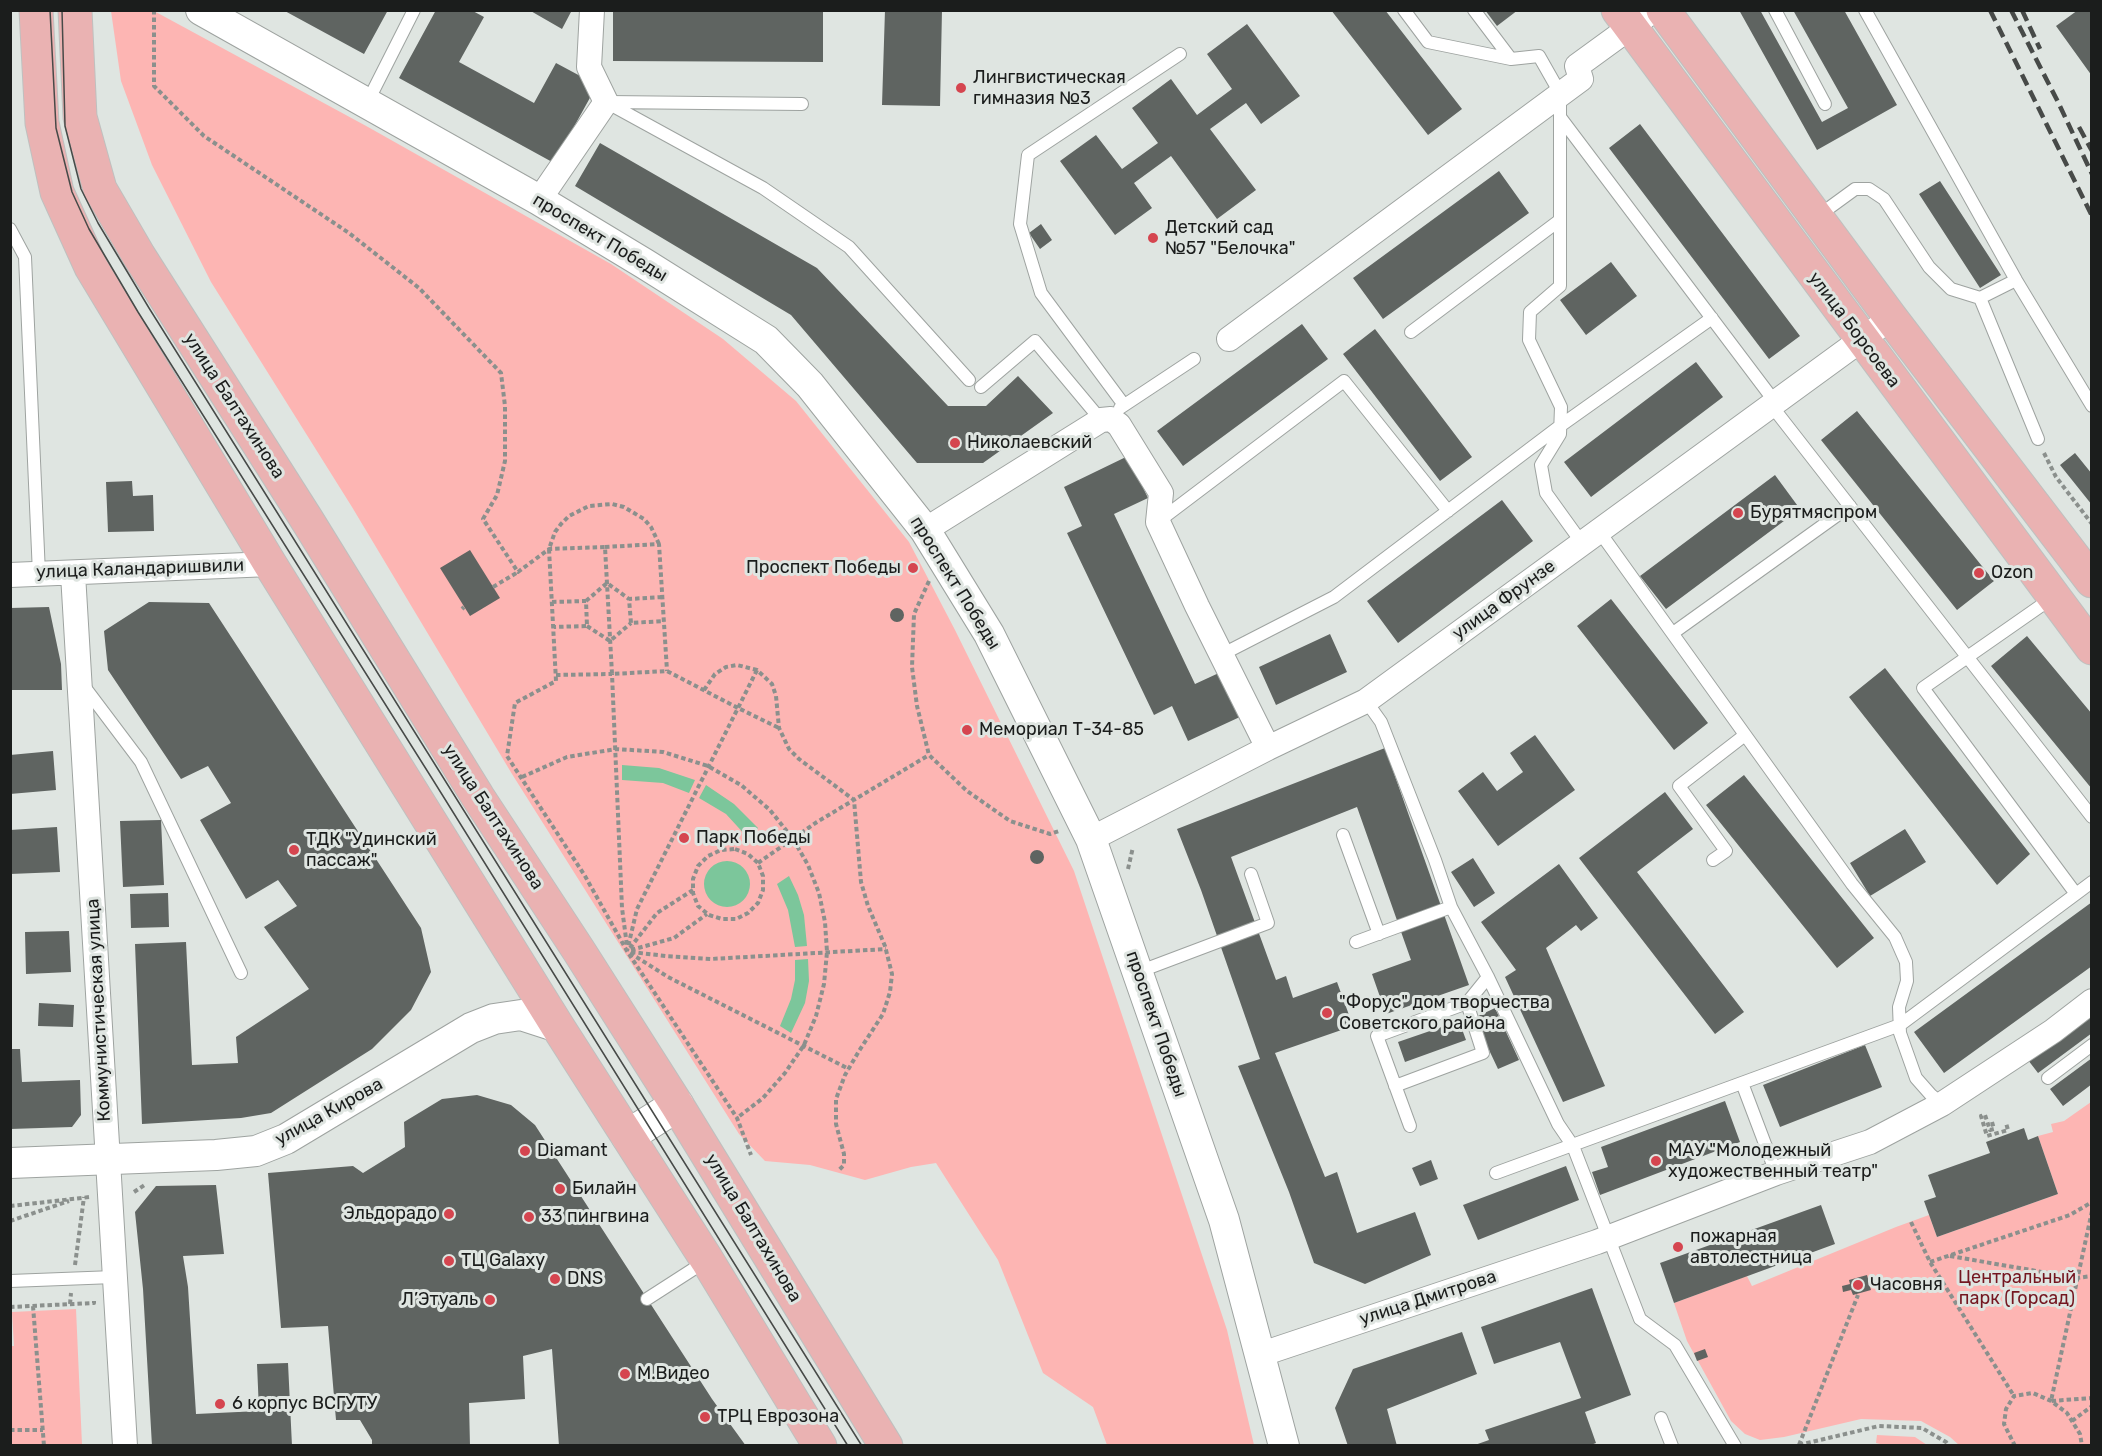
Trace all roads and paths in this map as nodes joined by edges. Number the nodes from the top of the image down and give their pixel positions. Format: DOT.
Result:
graph roads {
  1 [pos="36,10"];
  2 [pos="75,10"];
  3 [pos="154,10"];
  4 [pos="201,10"];
  5 [pos="414,10"];
  6 [pos="592,10"];
  7 [pos="1404,10"];
  8 [pos="1474,10"];
  9 [pos="1664,10"];
  10 [pos="1775,10"];
  11 [pos="1864,10"];
  12 [pos="1635,16"];
  13 [pos="1180,54"];
  14 [pos="1511,60"];
  15 [pos="606,102"];
  16 [pos="367,104"];
  17 [pos="802,104"];
  18 [pos="1825,104"];
  19 [pos="1560,105"];
  20 [pos="538,200"];
  21 [pos="1817,217"];
  22 [pos="1560,220"];
  23 [pos="10,229"];
  24 [pos="2016,280"];
  25 [pos="1980,298"];
  26 [pos="1712,318"];
  27 [pos="1891,318"];
  28 [pos="1411,332"];
  29 [pos="1229,339"];
  30 [pos="1861,339"];
  31 [pos="1194,359"];
  32 [pos="969,380"];
  33 [pos="981,387"];
  34 [pos="1773,403"];
  35 [pos="1124,405"];
  36 [pos="2091,406"];
  37 [pos="1101,420"];
  38 [pos="1560,426"];
  39 [pos="2038,439"];
  40 [pos="1850,506"];
  41 [pos="1448,511"];
  42 [pos="1158,522"];
  43 [pos="2091,524"];
  44 [pos="925,530"];
  45 [pos="1591,537"];
  46 [pos="658,544"];
  47 [pos="605,547"];
  48 [pos="549,549"];
  49 [pos="270,564"];
  50 [pos="518,572"];
  51 [pos="39,574"];
  52 [pos="73,574"];
  53 [pos="10,575"];
  54 [pos="2091,581"];
  55 [pos="607,583"];
  56 [pos="927,583"];
  57 [pos="493,587"];
  58 [pos="662,597"];
  59 [pos="2053,597"];
  60 [pos="629,599"];
  61 [pos="586,601"];
  62 [pos="552,602"];
  63 [pos="664,621"];
  64 [pos="631,623"];
  65 [pos="587,626"];
  66 [pos="554,627"];
  67 [pos="1672,633"];
  68 [pos="610,641"];
  69 [pos="2091,648"];
  70 [pos="1221,655"];
  71 [pos="1967,656"];
  72 [pos="757,670"];
  73 [pos="667,671"];
  74 [pos="612,674"];
  75 [pos="556,675"];
  76 [pos="80,682"];
  77 [pos="704,690"];
  78 [pos="1366,701"];
  79 [pos="738,708"];
  80 [pos="779,728"];
  81 [pos="1745,735"];
  82 [pos="1268,748"];
  83 [pos="616,749"];
  84 [pos="929,755"];
  85 [pos="708,766"];
  86 [pos="521,777"];
  87 [pos="854,800"];
  88 [pos="2091,817"];
  89 [pos="1050,834"];
  90 [pos="1343,835"];
  91 [pos="793,839"];
  92 [pos="1091,839"];
  93 [pos="1133,847"];
  94 [pos="1713,860"];
  95 [pos="758,863"];
  96 [pos="1128,871"];
  97 [pos="1251,874"];
  98 [pos="2091,882"];
  99 [pos="693,890"];
  100 [pos="2076,894"];
  101 [pos="1451,907"];
  102 [pos="707,914"];
  103 [pos="1379,934"];
  104 [pos="1356,942"];
  105 [pos="886,949"];
  106 [pos="627,951"];
  107 [pos="827,952"];
  108 [pos="1138,972"];
  109 [pos="241,973"];
  110 [pos="1488,977"];
  111 [pos="2091,1001"];
  112 [pos="1467,1003"];
  113 [pos="1900,1025"];
  114 [pos="558,1027"];
  115 [pos="804,1045"];
  116 [pos="2091,1045"];
  117 [pos="849,1070"];
  118 [pos="2048,1078"];
  119 [pos="1742,1083"];
  120 [pos="1395,1086"];
  121 [pos="1942,1104"];
  122 [pos="677,1105"];
  123 [pos="737,1118"];
  124 [pos="1992,1122"];
  125 [pos="2006,1123"];
  126 [pos="1410,1126"];
  127 [pos="628,1136"];
  128 [pos="1573,1146"];
  129 [pos="751,1155"];
  130 [pos="107,1159"];
  131 [pos="10,1163"];
  132 [pos="838,1171"];
  133 [pos="1497,1173"];
  134 [pos="1776,1173"];
  135 [pos="92,1196"];
  136 [pos="84,1197"];
  137 [pos="78,1198"];
  138 [pos="2091,1202"];
  139 [pos="10,1206"];
  140 [pos="2091,1211"];
  141 [pos="10,1221"];
  142 [pos="1911,1222"];
  143 [pos="1603,1240"];
  144 [pos="1948,1256"];
  145 [pos="707,1260"];
  146 [pos="1930,1262"];
  147 [pos="2091,1276"];
  148 [pos="114,1277"];
  149 [pos="2077,1278"];
  150 [pos="73,1279"];
  151 [pos="10,1281"];
  152 [pos="1858,1295"];
  153 [pos="647,1299"];
  154 [pos="94,1304"];
  155 [pos="70,1305"];
  156 [pos="33,1306"];
  157 [pos="10,1307"];
  158 [pos="1259,1355"];
  159 [pos="2014,1396"];
  160 [pos="2091,1398"];
  161 [pos="2050,1401"];
  162 [pos="2091,1406"];
  163 [pos="1661,1419"];
  164 [pos="2072,1421"];
  165 [pos="10,1430"];
  166 [pos="43,1430"];
  167 [pos="1734,1445"];
  168 [pos="1799,1445"];
  169 [pos="44,1446"];
  170 [pos="125,1446"];
  171 [pos="820,1446"];
  172 [pos="886,1446"];
  173 [pos="1284,1446"];
  174 [pos="1671,1446"];
  175 [pos="1949,1446"];
  176 [pos="2015,1446"];
  177 [pos="2082,1446"];
  1 -- 49 [label="main road"];
  2 -- 122 [label="main road, улица Балтахинова"];
  3 -- 50 [label="path"];
  4 -- 16 [label="street, проспект Победы"];
  5 -- 16 [label="lane"];
  6 -- 15 [label="street"];
  7 -- 14 [label="lane"];
  8 -- 14 [label="lane"];
  9 -- 21 [label="main road, улица Борсоева"];
  10 -- 18 [label="lane"];
  11 -- 24 [label="lane"];
  12 -- 19 [label="street"];
  12 -- 30 [label="main road, улица Борсоева"];
  13 -- 35 [label="lane"];
  14 -- 19 [label="lane"];
  15 -- 17 [label="lane"];
  15 -- 20 [label="street"];
  15 -- 32 [label="lane"];
  16 -- 20 [label="street, проспект Победы"];
  19 -- 22 [label="lane"];
  19 -- 26 [label="lane"];
  19 -- 29 [label="street"];
  20 -- 44 [label="street, проспект Победы"];
  21 -- 25 [label="lane"];
  21 -- 27 [label="main road, улица Борсоева"];
  22 -- 28 [label="lane"];
  22 -- 38 [label="lane"];
  23 -- 51 [label="lane"];
  24 -- 25 [label="lane"];
  24 -- 36 [label="lane"];
  25 -- 39 [label="lane"];
  26 -- 34 [label="lane"];
  26 -- 38 [label="lane"];
  27 -- 30 [label="street, улица Фрунзе"];
  27 -- 54 [label="main road, улица Борсоева"];
  30 -- 34 [label="street, улица Фрунзе"];
  30 -- 59 [label="main road, улица Борсоева"];
  31 -- 35 [label="lane"];
  33 -- 37 [label="lane"];
  34 -- 40 [label="lane"];
  34 -- 45 [label="street, улица Фрунзе"];
  35 -- 37 [label="lane"];
  37 -- 42 [label="street"];
  37 -- 44 [label="street"];
  38 -- 41 [label="lane"];
  38 -- 45 [label="lane"];
  39 -- 43 [label="path"];
  40 -- 67 [label="lane"];
  40 -- 71 [label="lane"];
  41 -- 42 [label="lane"];
  41 -- 70 [label="lane"];
  42 -- 70 [label="street"];
  44 -- 92 [label="street, проспект Победы"];
  45 -- 67 [label="lane"];
  45 -- 78 [label="street, улица Фрунзе"];
  46 -- 47 [label="path"];
  46 -- 48 [label="path"];
  46 -- 58 [label="path"];
  47 -- 48 [label="path"];
  47 -- 55 [label="path"];
  48 -- 50 [label="path"];
  48 -- 62 [label="path"];
  49 -- 52 [label="street, улица Каландаришвили"];
  49 -- 114 [label="main road"];
  50 -- 57 [label="path"];
  51 -- 52 [label="street, улица Каландаришвили"];
  51 -- 53 [label="street, улица Каландаришвили"];
  52 -- 76 [label="street, Коммунистическая улица"];
  55 -- 60 [label="path"];
  55 -- 61 [label="path"];
  55 -- 68 [label="path"];
  56 -- 84 [label="path"];
  58 -- 60 [label="path"];
  58 -- 63 [label="path"];
  59 -- 69 [label="main road, улица Борсоева"];
  59 -- 71 [label="lane"];
  60 -- 64 [label="path"];
  61 -- 62 [label="path"];
  61 -- 65 [label="path"];
  62 -- 66 [label="path"];
  63 -- 64 [label="path"];
  63 -- 73 [label="path"];
  64 -- 68 [label="path"];
  65 -- 66 [label="path"];
  65 -- 68 [label="path"];
  66 -- 75 [label="path"];
  67 -- 81 [label="lane"];
  68 -- 74 [label="path"];
  70 -- 82 [label="street"];
  71 -- 88 [label="lane"];
  71 -- 100 [label="lane"];
  72 -- 77 [label="path"];
  72 -- 79 [label="path"];
  72 -- 80 [label="path"];
  73 -- 74 [label="path"];
  73 -- 77 [label="path"];
  74 -- 75 [label="path"];
  74 -- 83 [label="path"];
  75 -- 86 [label="path"];
  76 -- 109 [label="lane"];
  76 -- 130 [label="street, Коммунистическая улица"];
  77 -- 79 [label="path"];
  78 -- 82 [label="street, улица Фрунзе"];
  78 -- 101 [label="lane"];
  79 -- 80 [label="path"];
  79 -- 85 [label="path"];
  80 -- 87 [label="path"];
  81 -- 94 [label="lane"];
  81 -- 113 [label="lane"];
  82 -- 92 [label="street, улица Фрунзе"];
  83 -- 85 [label="path"];
  83 -- 86 [label="path"];
  83 -- 106 [label="path"];
  84 -- 87 [label="path"];
  84 -- 89 [label="path"];
  85 -- 91 [label="path"];
  85 -- 106 [label="path"];
  86 -- 106 [label="path"];
  87 -- 91 [label="path"];
  87 -- 105 [label="path"];
  90 -- 103 [label="lane"];
  91 -- 95 [label="path"];
  91 -- 107 [label="path"];
  92 -- 108 [label="street, проспект Победы"];
  93 -- 96 [label="path"];
  95 -- 99 [label="path"];
  95 -- 102 [label="path"];
  97 -- 108 [label="lane"];
  98 -- 100 [label="lane"];
  99 -- 102 [label="path"];
  99 -- 106 [label="path"];
  100 -- 113 [label="lane"];
  101 -- 103 [label="lane"];
  101 -- 110 [label="lane"];
  102 -- 106 [label="path"];
  103 -- 104 [label="lane"];
  105 -- 107 [label="path"];
  105 -- 117 [label="path"];
  106 -- 107 [label="path"];
  106 -- 115 [label="path"];
  106 -- 123 [label="path"];
  107 -- 115 [label="path"];
  108 -- 158 [label="street, проспект Победы"];
  110 -- 112 [label="lane"];
  110 -- 128 [label="lane"];
  111 -- 121 [label="street, улица Дмитрова"];
  112 -- 120 [label="lane"];
  112 -- 120 [label="lane"];
  113 -- 119 [label="lane"];
  113 -- 121 [label="lane"];
  114 -- 127 [label="main road"];
  114 -- 130 [label="street, улица Кирова"];
  115 -- 117 [label="path"];
  115 -- 123 [label="path"];
  116 -- 118 [label="lane"];
  117 -- 132 [label="path"];
  119 -- 128 [label="lane"];
  119 -- 134 [label="lane"];
  120 -- 126 [label="lane"];
  121 -- 134 [label="street, улица Дмитрова"];
  122 -- 127 [label="main road"];
  122 -- 172 [label="main road, улица Балтахинова"];
  123 -- 129 [label="path"];
  124 -- 125 [label="path"];
  127 -- 145 [label="main road"];
  128 -- 133 [label="lane"];
  128 -- 143 [label="lane"];
  130 -- 131 [label="street, улица Кирова"];
  130 -- 148 [label="street, Коммунистическая улица"];
  134 -- 143 [label="street, улица Дмитрова"];
  135 -- 136 [label="path"];
  136 -- 137 [label="path"];
  136 -- 150 [label="path"];
  137 -- 139 [label="path"];
  137 -- 141 [label="path"];
  138 -- 144 [label="path"];
  140 -- 149 [label="path"];
  142 -- 146 [label="path"];
  143 -- 158 [label="street, улица Дмитрова"];
  143 -- 167 [label="lane"];
  144 -- 146 [label="path"];
  144 -- 149 [label="path"];
  145 -- 153 [label="lane"];
  145 -- 171 [label="main road"];
  146 -- 159 [label="path"];
  147 -- 149 [label="path"];
  148 -- 150 [label="lane"];
  148 -- 170 [label="street, Коммунистическая улица"];
  149 -- 161 [label="path"];
  150 -- 151 [label="lane"];
  150 -- 155 [label="path"];
  152 -- 168 [label="path"];
  154 -- 155 [label="path"];
  155 -- 156 [label="path"];
  156 -- 157 [label="path"];
  156 -- 166 [label="path"];
  158 -- 173 [label="street, проспект Победы"];
  159 -- 161 [label="path"];
  159 -- 176 [label="path"];
  160 -- 161 [label="path"];
  161 -- 164 [label="path"];
  162 -- 164 [label="path"];
  163 -- 174 [label="lane"];
  164 -- 177 [label="path"];
  165 -- 166 [label="path"];
  166 -- 169 [label="path"];
  168 -- 175 [label="path"];
}
